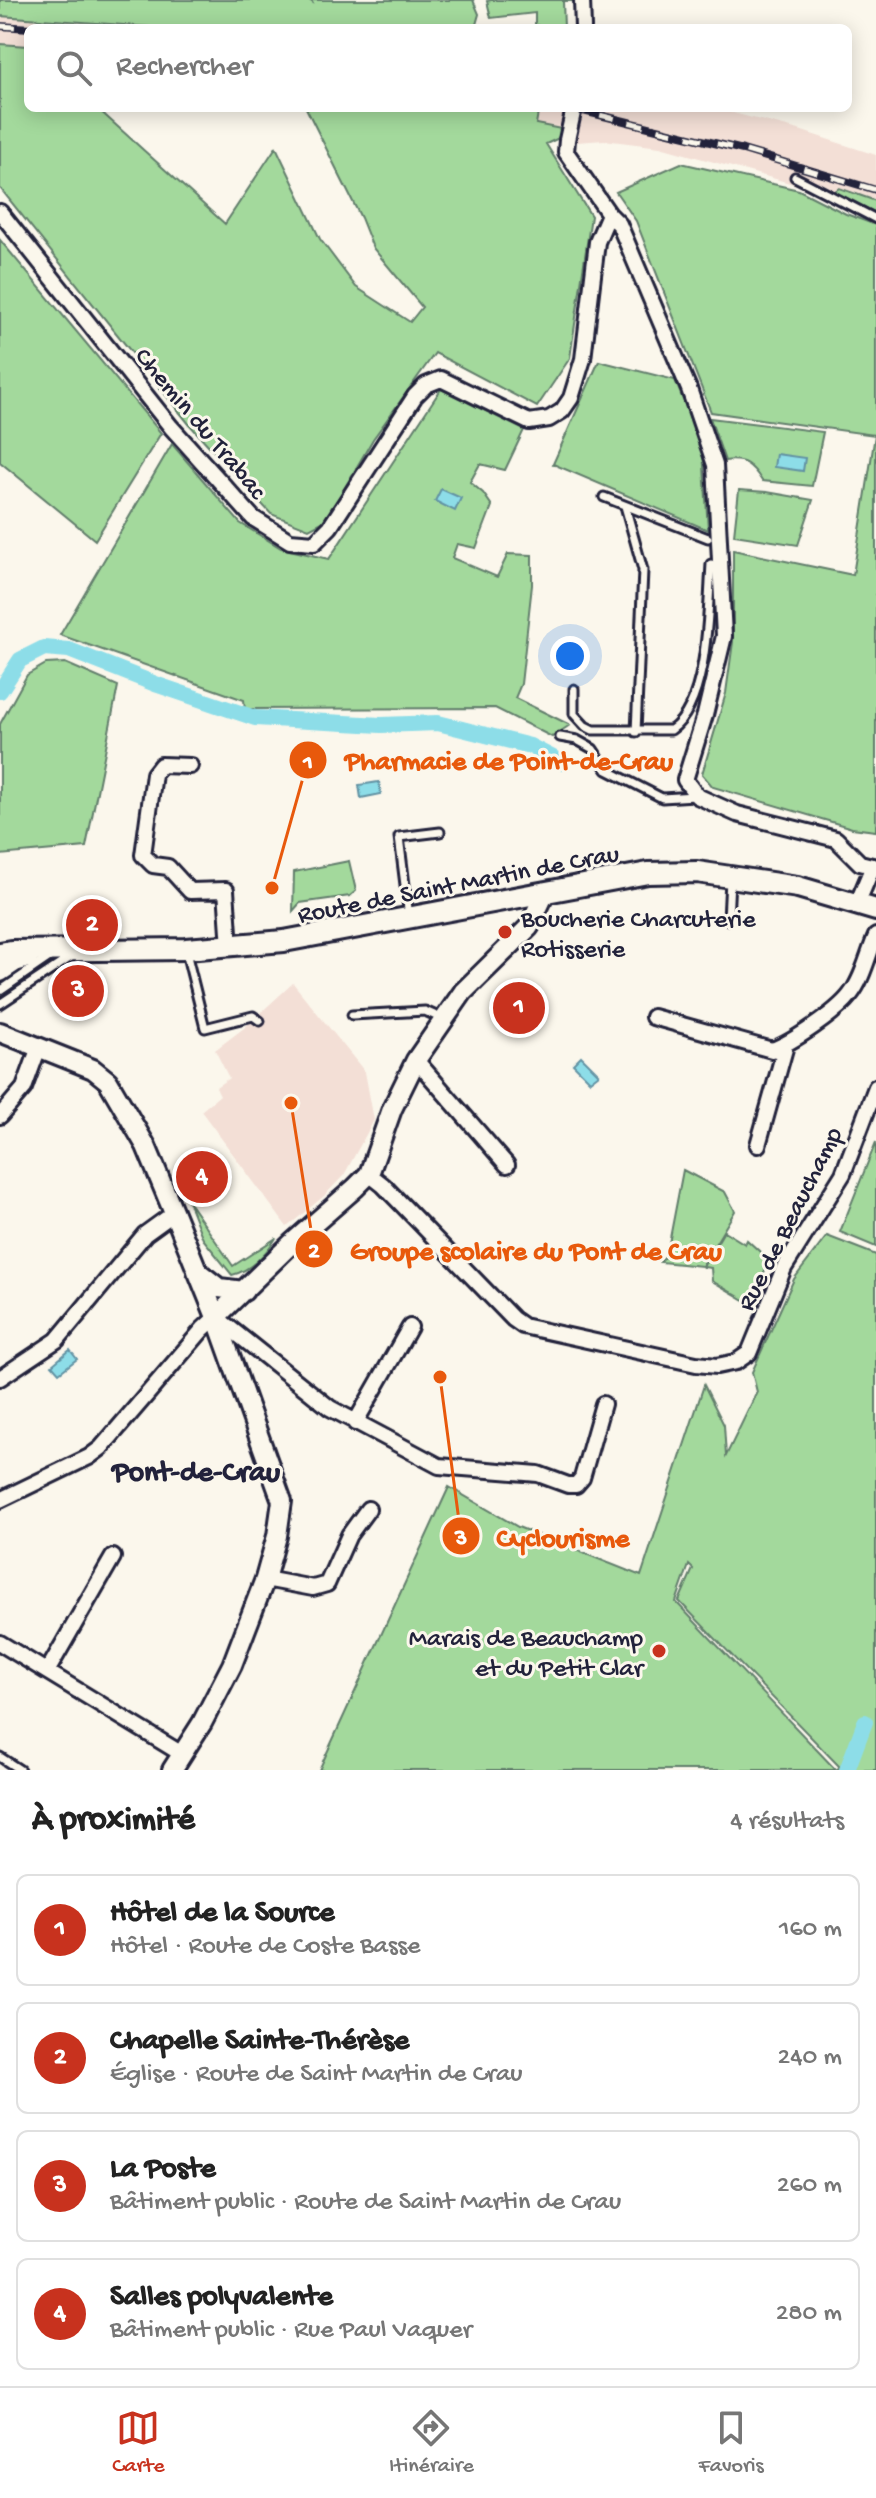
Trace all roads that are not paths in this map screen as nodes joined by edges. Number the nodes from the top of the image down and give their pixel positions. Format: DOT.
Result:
graph roads {
  1 [pos="582,0"];
  2 [pos="583,24"];
  3 [pos="573,112"];
  4 [pos="795,177"];
  5 [pos="0,212"];
  6 [pos="609,214"];
  7 [pos="876,219"];
  8 [pos="604,497"];
  9 [pos="625,506"];
  10 [pos="713,541"];
  11 [pos="711,564"];
  12 [pos="574,689"];
  13 [pos="636,732"];
  14 [pos="560,737"];
  15 [pos="190,766"];
  16 [pos="697,796"];
  17 [pos="440,832"];
  18 [pos="874,867"];
  19 [pos="731,876"];
  20 [pos="545,893"];
  21 [pos="866,907"];
  22 [pos="410,918"];
  23 [pos="728,920"];
  24 [pos="876,936"];
  25 [pos="230,947"];
  26 [pos="186,949"];
  27 [pos="51,951"];
  28 [pos="79,951"];
  29 [pos="0,953"];
  30 [pos="0,971"];
  31 [pos="0,991"];
  32 [pos="0,1004"];
  33 [pos="352,1015"];
  34 [pos="653,1017"];
  35 [pos="443,1019"];
  36 [pos="260,1021"];
  37 [pos="0,1032"];
  38 [pos="786,1045"];
  39 [pos="39,1047"];
  40 [pos="416,1060"];
  41 [pos="876,1087"];
  42 [pos="0,1116"];
  43 [pos="758,1145"];
  44 [pos="507,1165"];
  45 [pos="369,1174"];
  46 [pos="174,1213"];
  47 [pos="196,1271"];
  48 [pos="244,1291"];
  49 [pos="216,1317"];
  50 [pos="410,1327"];
  51 [pos="0,1378"];
  52 [pos="603,1404"];
  53 [pos="355,1423"];
  54 [pos="0,1500"];
  55 [pos="368,1509"];
  56 [pos="113,1557"];
  57 [pos="265,1579"];
  58 [pos="0,1643"];
  59 [pos="48,1670"];
  60 [pos="182,1754"];
  61 [pos="0,1757"];
  62 [pos="20,1770"];
  63 [pos="172,1770"];
  1 -- 2 [label="street"];
  3 -- 6 [label="street, bridge"];
  4 -- 7 [label="lane"];
  5 -- 6 [label="street, Chemin du Trabac"];
  6 -- 10 [label="street"];
  8 -- 9 [label="lane"];
  9 -- 10 [label="lane"];
  9 -- 13 [label="lane"];
  10 -- 16 [label="street"];
  11 -- 13 [label="lane"];
  12 -- 13 [label="lane"];
  14 -- 16 [label="lane"];
  15 -- 25 [label="street"];
  16 -- 18 [label="street"];
  17 -- 22 [label="lane"];
  18 -- 21 [label="street"];
  19 -- 20 [label="main road, Route de Saint Martin de Crau"];
  19 -- 21 [label="main road, Route de Saint Martin de Crau"];
  19 -- 23 [label="lane"];
  20 -- 22 [label="main road, Route de Saint Martin de Crau"];
  20 -- 35 [label="street"];
  22 -- 25 [label="main road, Route de Saint Martin de Crau"];
  24 -- 38 [label="street"];
  25 -- 26 [label="main road, Route de Saint Martin de Crau"];
  26 -- 28 [label="main road, Route de Saint Martin de Crau"];
  26 -- 36 [label="lane"];
  27 -- 28 [label="main road, Route de Saint Martin de Crau"];
  27 -- 29 [label="main road, Route de Saint Martin de Crau"];
  27 -- 30 [label="main road, Route de Saint Martin de Crau"];
  27 -- 31 [label="lane"];
  28 -- 32 [label="lane"];
  33 -- 35 [label="lane"];
  34 -- 38 [label="street"];
  35 -- 40 [label="street"];
  37 -- 39 [label="street"];
  38 -- 43 [label="street"];
  39 -- 42 [label="street"];
  39 -- 46 [label="street"];
  40 -- 44 [label="street"];
  40 -- 45 [label="street"];
  41 -- 45 [label="street, Rue de Beauchamp"];
  45 -- 48 [label="street"];
  46 -- 47 [label="street"];
  46 -- 51 [label="street"];
  47 -- 48 [label="street"];
  47 -- 49 [label="street"];
  48 -- 49 [label="street"];
  49 -- 53 [label="street"];
  49 -- 54 [label="street"];
  49 -- 57 [label="street"];
  50 -- 53 [label="street"];
  52 -- 53 [label="street"];
  55 -- 57 [label="street"];
  56 -- 59 [label="street"];
  57 -- 60 [label="street"];
  58 -- 59 [label="street"];
  59 -- 60 [label="street"];
  60 -- 63 [label="street"];
  61 -- 62 [label="lane"];
}
